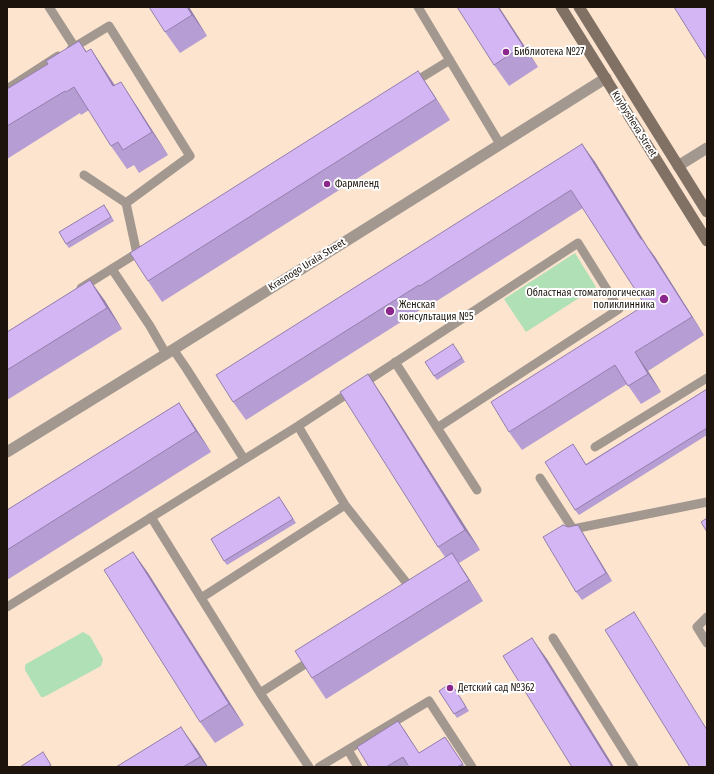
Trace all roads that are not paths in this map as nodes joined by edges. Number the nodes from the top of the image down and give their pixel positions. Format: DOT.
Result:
graph roads {
  1 [pos="49,7"];
  2 [pos="418,7"];
  3 [pos="561,7"];
  4 [pos="579,7"];
  5 [pos="74,46"];
  6 [pos="450,60"];
  7 [pos="619,70"];
  8 [pos="606,78"];
  9 [pos="7,89"];
  10 [pos="403,89"];
  11 [pos="500,144"];
  12 [pos="707,148"];
  13 [pos="678,166"];
  14 [pos="84,175"];
  15 [pos="126,203"];
  16 [pos="707,212"];
  17 [pos="707,241"];
  18 [pos="150,245"];
  19 [pos="137,254"];
  20 [pos="112,269"];
  21 [pos="73,293"];
  22 [pos="170,352"];
  23 [pos="395,362"];
  24 [pos="707,378"];
  25 [pos="298,426"];
  26 [pos="437,428"];
  27 [pos="595,447"];
  28 [pos="7,452"];
  29 [pos="244,459"];
  30 [pos="540,478"];
  31 [pos="477,490"];
  32 [pos="707,502"];
  33 [pos="345,505"];
  34 [pos="151,517"];
  35 [pos="408,597"];
  36 [pos="201,598"];
  37 [pos="7,607"];
  38 [pos="707,616"];
  39 [pos="553,638"];
  40 [pos="707,644"];
  41 [pos="321,654"];
  42 [pos="260,693"];
  43 [pos="348,750"];
  44 [pos="309,767"];
  45 [pos="319,767"];
  46 [pos="358,767"];
  47 [pos="472,767"];
  48 [pos="634,767"];
  1 -- 5 [label="lane"];
  2 -- 6 [label="lane"];
  3 -- 8 [label="main road, Kuybysheva Street"];
  4 -- 7 [label="main road, Kuybysheva Street"];
  5 -- 9 [label="lane"];
  5 -- 15 [label="lane"];
  6 -- 10 [label="lane"];
  6 -- 11 [label="lane"];
  7 -- 8 [label="main road"];
  7 -- 13 [label="main road, Kuybysheva Street"];
  8 -- 11 [label="street, Krasnogo Urala Street"];
  8 -- 17 [label="main road, Kuybysheva Street"];
  11 -- 22 [label="street, Krasnogo Urala Street"];
  12 -- 13 [label="street"];
  13 -- 16 [label="main road, Kuybysheva Street"];
  14 -- 15 [label="lane"];
  15 -- 19 [label="lane"];
  18 -- 19 [label="lane"];
  19 -- 20 [label="lane"];
  20 -- 21 [label="lane"];
  20 -- 22 [label="lane"];
  22 -- 28 [label="street, Krasnogo Urala Street"];
  22 -- 29 [label="lane"];
  23 -- 25 [label="lane"];
  23 -- 26 [label="lane"];
  23 -- 26 [label="lane"];
  24 -- 27 [label="lane"];
  25 -- 29 [label="lane"];
  25 -- 33 [label="lane"];
  26 -- 31 [label="lane"];
  29 -- 34 [label="lane"];
  30 -- 32 [label="lane"];
  33 -- 35 [label="lane"];
  33 -- 36 [label="lane"];
  34 -- 36 [label="lane"];
  34 -- 37 [label="lane"];
  36 -- 42 [label="lane"];
  38 -- 40 [label="lane"];
  39 -- 48 [label="lane"];
  41 -- 42 [label="lane"];
  42 -- 44 [label="lane"];
  43 -- 45 [label="lane"];
  43 -- 46 [label="lane"];
  43 -- 47 [label="lane"];
}
